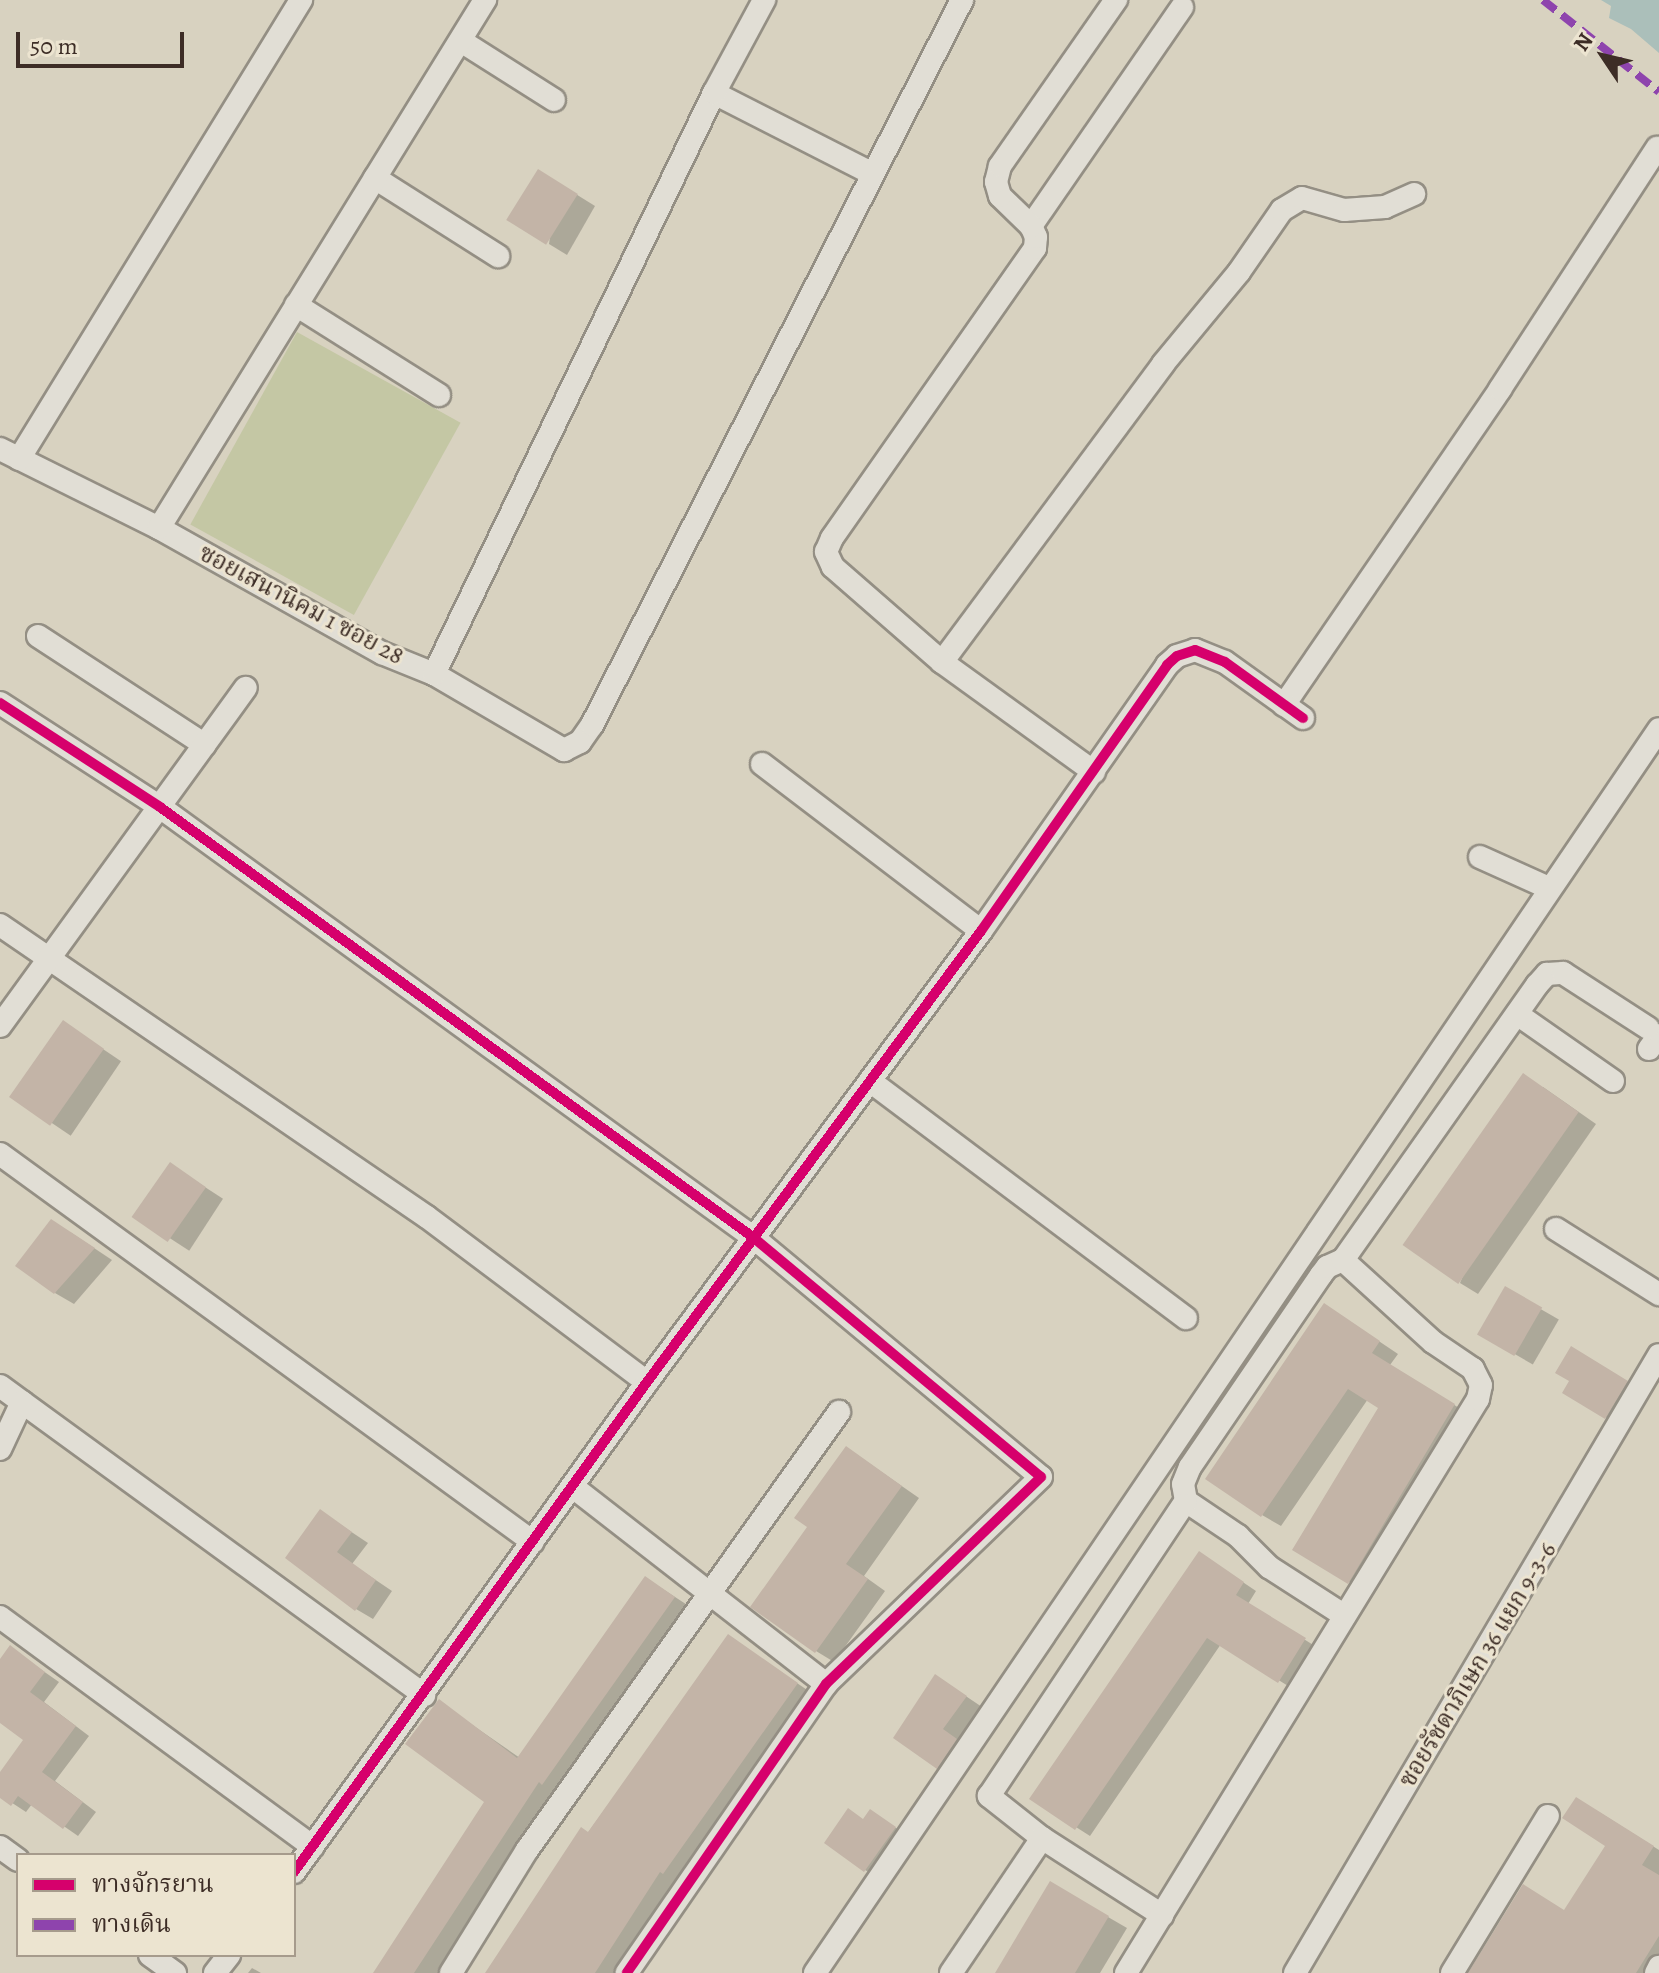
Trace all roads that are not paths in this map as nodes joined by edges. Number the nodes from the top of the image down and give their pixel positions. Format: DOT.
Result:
graph roads {
  1 [pos="301,0"];
  2 [pos="485,0"];
  3 [pos="764,0"];
  4 [pos="962,0"];
  5 [pos="1116,0"];
  6 [pos="1182,7"];
  7 [pos="461,41"];
  8 [pos="714,93"];
  9 [pos="554,100"];
  10 [pos="1657,148"];
  11 [pos="871,173"];
  12 [pos="375,178"];
  13 [pos="1414,194"];
  14 [pos="1031,226"];
  15 [pos="498,256"];
  16 [pos="296,305"];
  17 [pos="439,395"];
  18 [pos="9,454"];
  19 [pos="159,528"];
  20 [pos="38,636"];
  21 [pos="942,662"];
  22 [pos="434,674"];
  23 [pos="246,688"];
  24 [pos="0,703"];
  25 [pos="1284,705"];
  26 [pos="1303,718"];
  27 [pos="1659,729"];
  28 [pos="205,745"];
  29 [pos="762,764"];
  30 [pos="1094,772"];
  31 [pos="160,807"];
  32 [pos="1480,857"];
  33 [pos="1549,888"];
  34 [pos="0,925"];
  35 [pos="981,931"];
  36 [pos="51,957"];
  37 [pos="1517,1014"];
  38 [pos="0,1026"];
  39 [pos="1652,1037"];
  40 [pos="870,1081"];
  41 [pos="1613,1081"];
  42 [pos="0,1154"];
  43 [pos="1556,1229"];
  44 [pos="754,1238"];
  45 [pos="1343,1260"];
  46 [pos="1659,1294"];
  47 [pos="1186,1318"];
  48 [pos="1659,1355"];
  49 [pos="647,1382"];
  50 [pos="0,1386"];
  51 [pos="22,1402"];
  52 [pos="839,1412"];
  53 [pos="0,1449"];
  54 [pos="573,1487"];
  55 [pos="1186,1501"];
  56 [pos="533,1542"];
  57 [pos="709,1596"];
  58 [pos="1345,1616"];
  59 [pos="0,1617"];
  60 [pos="826,1684"];
  61 [pos="424,1695"];
  62 [pos="1548,1816"];
  63 [pos="1042,1838"];
  64 [pos="313,1847"];
  65 [pos="296,1869"];
  66 [pos="1162,1915"];
  67 [pos="153,1957"];
  68 [pos="227,1957"];
  69 [pos="1659,1967"];
  70 [pos="175,1973"];
  71 [pos="215,1973"];
  72 [pos="451,1973"];
  73 [pos="627,1973"];
  74 [pos="815,1973"];
  75 [pos="951,1973"];
  76 [pos="1126,1973"];
  77 [pos="1295,1973"];
  78 [pos="1452,1973"];
  79 [pos="1656,1973"];
  1 -- 18 [label="street"];
  2 -- 7 [label="street"];
  3 -- 8 [label="street"];
  4 -- 11 [label="street"];
  5 -- 14 [label="street"];
  6 -- 14 [label="street"];
  7 -- 9 [label="street"];
  7 -- 12 [label="street"];
  8 -- 11 [label="street"];
  8 -- 22 [label="street"];
  10 -- 25 [label="street"];
  11 -- 22 [label="street, ซอยเสนานิคม 1 ซอย 28"];
  12 -- 15 [label="street"];
  12 -- 16 [label="street"];
  13 -- 21 [label="street"];
  14 -- 21 [label="street"];
  16 -- 17 [label="street"];
  16 -- 19 [label="street"];
  18 -- 19 [label="street, ซอยเสนานิคม 1 ซอย 28"];
  19 -- 22 [label="street, ซอยเสนานิคม 1 ซอย 28"];
  20 -- 28 [label="street"];
  21 -- 30 [label="street"];
  23 -- 28 [label="street"];
  24 -- 31 [label="street"];
  25 -- 26 [label="street"];
  25 -- 30 [label="street"];
  27 -- 33 [label="street"];
  28 -- 31 [label="street"];
  29 -- 35 [label="street"];
  30 -- 35 [label="street"];
  31 -- 36 [label="street"];
  31 -- 44 [label="street"];
  32 -- 33 [label="street"];
  33 -- 74 [label="street"];
  34 -- 36 [label="street"];
  35 -- 40 [label="street"];
  36 -- 38 [label="street"];
  36 -- 49 [label="street"];
  37 -- 39 [label="street"];
  37 -- 41 [label="street"];
  37 -- 45 [label="street"];
  40 -- 44 [label="street"];
  40 -- 47 [label="street"];
  42 -- 56 [label="street"];
  43 -- 46 [label="street"];
  44 -- 49 [label="street"];
  44 -- 60 [label="street"];
  45 -- 55 [label="street"];
  45 -- 58 [label="street"];
  48 -- 77 [label="street, ซอยรัชดาภิเษก 36 แยก 9-3-6"];
  49 -- 54 [label="street"];
  50 -- 51 [label="street"];
  51 -- 53 [label="street"];
  51 -- 61 [label="street"];
  52 -- 57 [label="street"];
  54 -- 56 [label="street"];
  54 -- 57 [label="street"];
  55 -- 58 [label="street"];
  55 -- 63 [label="street"];
  56 -- 61 [label="street"];
  57 -- 60 [label="street"];
  57 -- 72 [label="street"];
  58 -- 66 [label="street"];
  59 -- 64 [label="street"];
  60 -- 73 [label="street"];
  61 -- 64 [label="street"];
  62 -- 78 [label="street"];
  63 -- 66 [label="street"];
  63 -- 75 [label="street"];
  64 -- 65 [label="street"];
  66 -- 76 [label="street"];
  67 -- 70 [label="street"];
  68 -- 71 [label="street"];
  69 -- 79 [label="street"];
}
